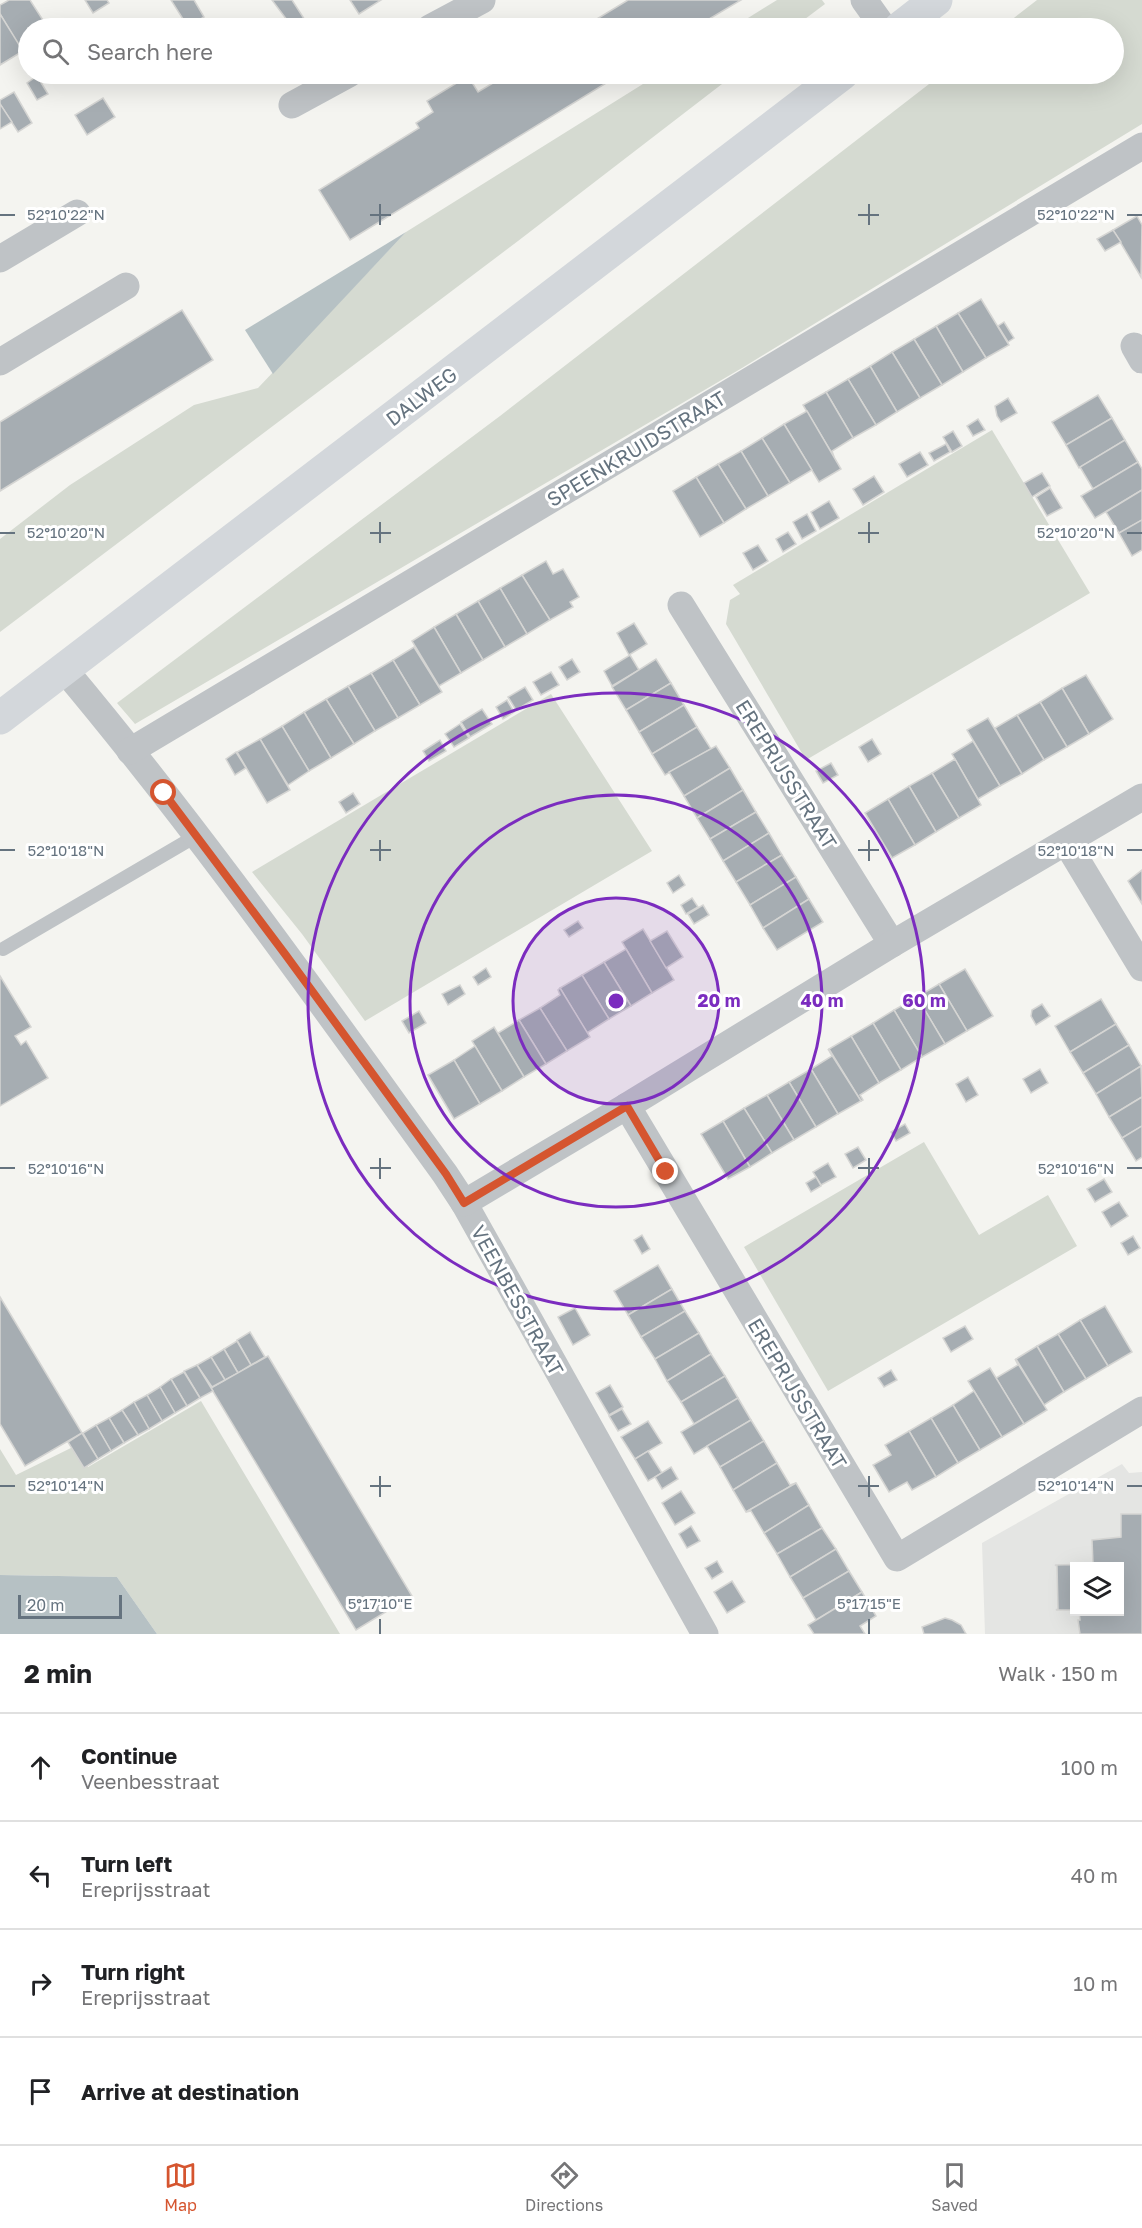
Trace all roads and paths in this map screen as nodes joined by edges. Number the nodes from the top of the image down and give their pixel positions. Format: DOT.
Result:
graph roads {
  1 [pos="482,0"];
  2 [pos="864,0"];
  3 [pos="936,0"];
  4 [pos="449,18"];
  5 [pos="877,18"];
  6 [pos="913,18"];
  7 [pos="331,84"];
  8 [pos="829,84"];
  9 [pos="292,105"];
  10 [pos="1142,146"];
  11 [pos="77,213"];
  12 [pos="0,259"];
  13 [pos="126,286"];
  14 [pos="0,362"];
  15 [pos="681,605"];
  16 [pos="63,668"];
  17 [pos="0,718"];
  18 [pos="130,751"];
  19 [pos="1142,797"];
  20 [pos="196,836"];
  21 [pos="1066,842"];
  22 [pos="892,944"];
  23 [pos="3,949"];
  24 [pos="1142,968"];
  25 [pos="627,1106"];
  26 [pos="464,1203"];
  27 [pos="1141,1413"];
  28 [pos="705,1634"];
  1 -- 4 [label="street"];
  2 -- 5 [label="street"];
  3 -- 6 [label="street"];
  7 -- 9 [label="street"];
  8 -- 16 [label="street, DALWEG"];
  10 -- 18 [label="street, SPEENKRUIDSTRAAT"];
  11 -- 12 [label="street"];
  13 -- 14 [label="street"];
  15 -- 22 [label="street, EREPRIJSSTRAAT"];
  16 -- 17 [label="street, DALWEG"];
  16 -- 18 [label="street, VEENBESSTRAAT"];
  18 -- 20 [label="street, VEENBESSTRAAT"];
  19 -- 21 [label="street"];
  20 -- 23 [label="lane"];
  20 -- 26 [label="street, VEENBESSTRAAT"];
  21 -- 22 [label="street"];
  21 -- 24 [label="street"];
  22 -- 25 [label="street"];
  25 -- 26 [label="street"];
  25 -- 27 [label="street, EREPRIJSSTRAAT"];
  26 -- 28 [label="street, VEENBESSTRAAT"];
}
